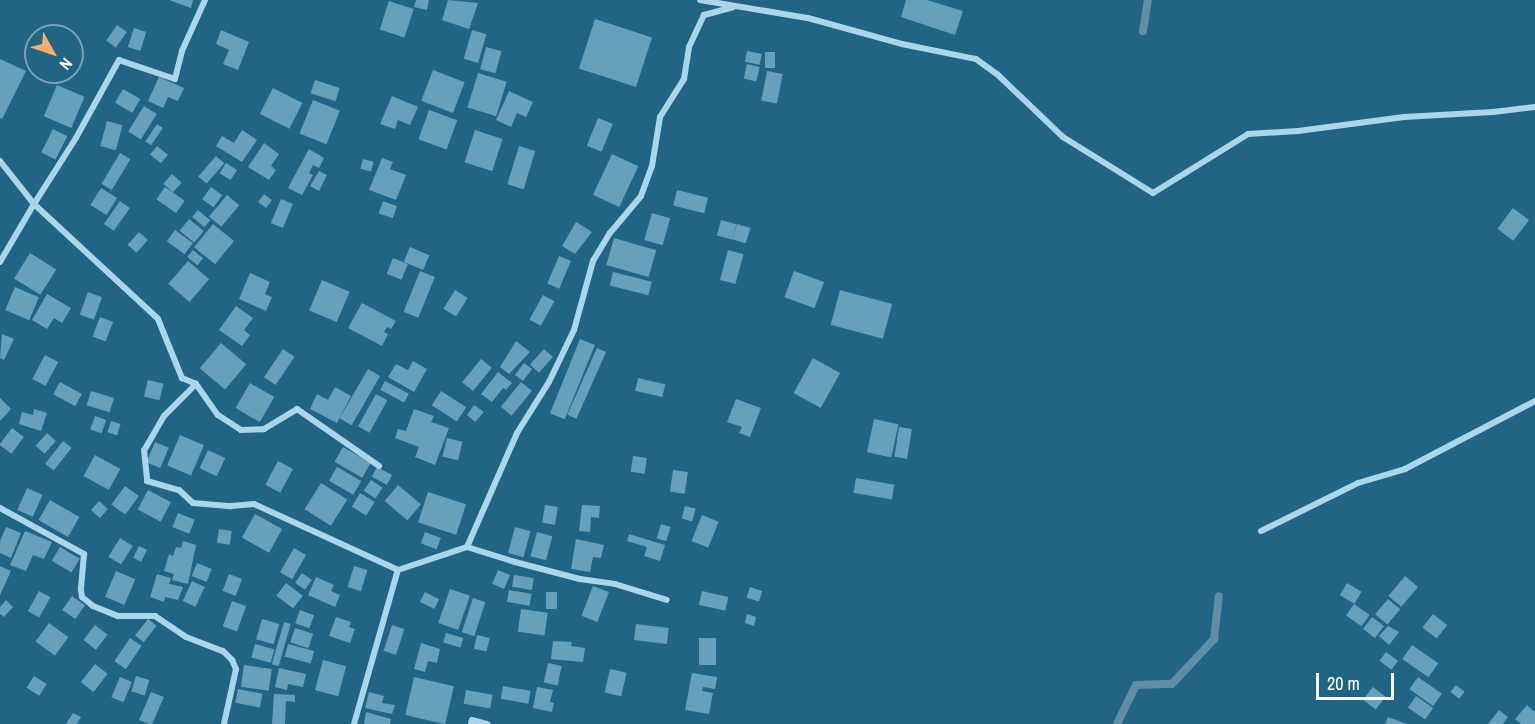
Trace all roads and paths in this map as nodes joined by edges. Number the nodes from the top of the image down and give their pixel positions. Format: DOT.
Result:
graph roads {
  1 [pos="205,0"];
  2 [pos="700,0"];
  3 [pos="736,6"];
  4 [pos="1535,106"];
  5 [pos="0,161"];
  6 [pos="34,204"];
  7 [pos="0,262"];
  8 [pos="196,384"];
  9 [pos="1535,401"];
  10 [pos="379,466"];
  11 [pos="0,508"];
  12 [pos="1261,531"];
  13 [pos="467,547"];
  14 [pos="398,570"];
  15 [pos="667,600"];
  16 [pos="224,724"];
  17 [pos="354,724"];
  18 [pos="471,724"];
  19 [pos="487,724"];
  1 -- 6 [label="street"];
  2 -- 3 [label="street"];
  3 -- 4 [label="street"];
  3 -- 13 [label="street"];
  5 -- 6 [label="street"];
  6 -- 7 [label="street"];
  6 -- 8 [label="street"];
  8 -- 10 [label="street"];
  8 -- 14 [label="street"];
  9 -- 12 [label="street"];
  11 -- 16 [label="street"];
  13 -- 14 [label="street"];
  13 -- 15 [label="street"];
  14 -- 17 [label="street"];
  18 -- 19 [label="street"];
}
